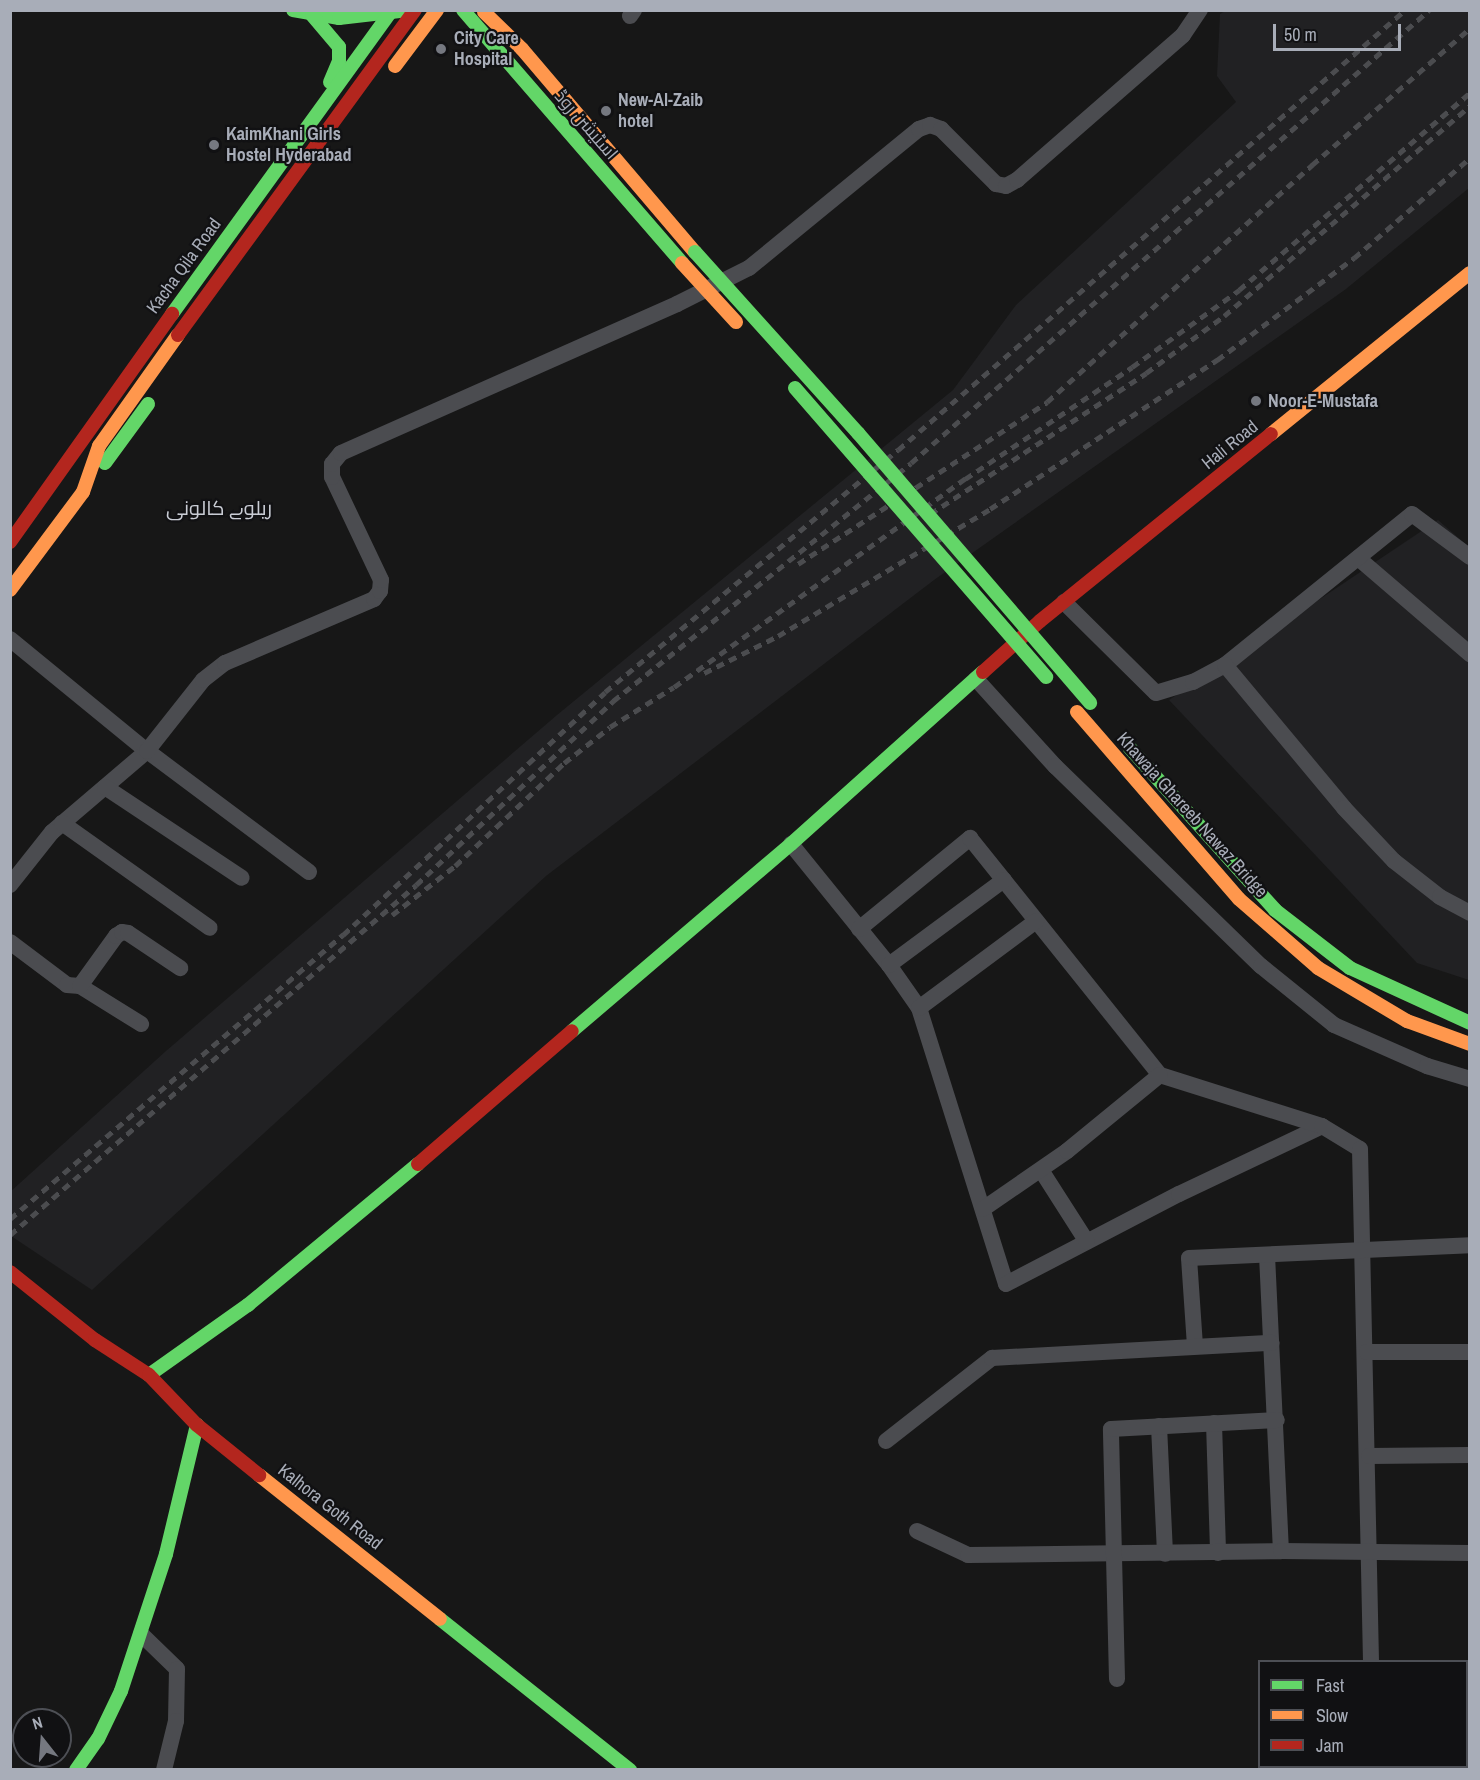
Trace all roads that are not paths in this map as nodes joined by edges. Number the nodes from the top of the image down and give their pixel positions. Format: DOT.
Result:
graph roads {
  1 [pos="293,10"];
  2 [pos="415,10"];
  3 [pos="437,10"];
  4 [pos="463,10"];
  5 [pos="482,10"];
  6 [pos="1200,10"];
  7 [pos="395,11"];
  8 [pos="312,15"];
  9 [pos="388,75"];
  10 [pos="311,119"];
  11 [pos="332,148"];
  12 [pos="1470,273"];
  13 [pos="225,295"];
  14 [pos="744,331"];
  15 [pos="783,374"];
  16 [pos="157,392"];
  17 [pos="99,446"];
  18 [pos="54,479"];
  19 [pos="83,492"];
  20 [pos="10,542"];
  21 [pos="1358,558"];
  22 [pos="1470,558"];
  23 [pos="10,590"];
  24 [pos="1064,602"];
  25 [pos="10,639"];
  26 [pos="1470,654"];
  27 [pos="1225,664"];
  28 [pos="976,679"];
  29 [pos="1054,686"];
  30 [pos="1073,708"];
  31 [pos="1094,708"];
  32 [pos="1120,737"];
  33 [pos="147,751"];
  34 [pos="105,787"];
  35 [pos="62,823"];
  36 [pos="791,844"];
  37 [pos="309,872"];
  38 [pos="242,878"];
  39 [pos="1004,880"];
  40 [pos="10,885"];
  41 [pos="1470,913"];
  42 [pos="1036,921"];
  43 [pos="210,928"];
  44 [pos="859,928"];
  45 [pos="10,942"];
  46 [pos="889,965"];
  47 [pos="180,968"];
  48 [pos="80,986"];
  49 [pos="919,1008"];
  50 [pos="1470,1023"];
  51 [pos="141,1024"];
  52 [pos="1470,1044"];
  53 [pos="1160,1075"];
  54 [pos="1470,1079"];
  55 [pos="1322,1126"];
  56 [pos="1041,1170"];
  57 [pos="983,1209"];
  58 [pos="1087,1242"];
  59 [pos="1470,1245"];
  60 [pos="1363,1250"];
  61 [pos="1267,1255"];
  62 [pos="10,1272"];
  63 [pos="1272,1343"];
  64 [pos="1195,1346"];
  65 [pos="1366,1352"];
  66 [pos="1470,1352"];
  67 [pos="149,1375"];
  68 [pos="1277,1420"];
  69 [pos="1214,1423"];
  70 [pos="197,1425"];
  71 [pos="1159,1426"];
  72 [pos="886,1441"];
  73 [pos="1470,1455"];
  74 [pos="1369,1456"];
  75 [pos="917,1531"];
  76 [pos="1281,1551"];
  77 [pos="1370,1552"];
  78 [pos="1218,1553"];
  79 [pos="1470,1553"];
  80 [pos="1114,1554"];
  81 [pos="1165,1554"];
  82 [pos="141,1634"];
  83 [pos="1371,1660"];
  84 [pos="1117,1679"];
  85 [pos="1286,1768"];
  86 [pos="76,1770"];
  87 [pos="164,1770"];
  88 [pos="630,1770"];
  89 [pos="1270,1770"];
  1 -- 8 [label="street"];
  2 -- 17 [label="street"];
  3 -- 9 [label="street"];
  4 -- 14 [label="street, اسٹیشن روڈ, bridge"];
  5 -- 31 [label="street, اسٹیشن روڈ, bridge"];
  6 -- 33 [label="street"];
  7 -- 8 [label="street"];
  7 -- 10 [label="street, Kacha Qila Road"];
  8 -- 10 [label="street"];
  10 -- 18 [label="street, Kacha Qila Road"];
  11 -- 13 [label="street"];
  12 -- 24 [label="street, Hali Road"];
  15 -- 29 [label="street, bridge"];
  16 -- 19 [label="street"];
  17 -- 18 [label="street"];
  17 -- 19 [label="street"];
  18 -- 20 [label="street, Kacha Qila Road"];
  19 -- 23 [label="street"];
  21 -- 22 [label="street"];
  21 -- 26 [label="street"];
  21 -- 27 [label="street"];
  24 -- 27 [label="street"];
  24 -- 28 [label="street, Hali Road"];
  25 -- 33 [label="street"];
  27 -- 41 [label="street"];
  28 -- 36 [label="street, Hali Road"];
  28 -- 54 [label="street"];
  30 -- 52 [label="street, Khawaja Ghareeb Nawaz Bridge"];
  32 -- 50 [label="street, Khawaja Ghareeb Nawaz Bridge"];
  33 -- 34 [label="street"];
  33 -- 37 [label="street"];
  34 -- 35 [label="street"];
  34 -- 38 [label="street"];
  35 -- 40 [label="street"];
  35 -- 43 [label="street"];
  36 -- 44 [label="street"];
  36 -- 67 [label="street, Hali Road"];
  39 -- 42 [label="street"];
  39 -- 44 [label="street"];
  39 -- 46 [label="street"];
  42 -- 49 [label="street"];
  42 -- 53 [label="street"];
  44 -- 46 [label="street"];
  45 -- 48 [label="street"];
  46 -- 49 [label="street"];
  47 -- 48 [label="street"];
  48 -- 51 [label="street"];
  49 -- 57 [label="street"];
  53 -- 55 [label="street"];
  53 -- 56 [label="street"];
  55 -- 58 [label="street"];
  55 -- 60 [label="street"];
  56 -- 57 [label="street"];
  56 -- 58 [label="street"];
  57 -- 58 [label="street"];
  59 -- 60 [label="street"];
  60 -- 61 [label="street"];
  60 -- 65 [label="street"];
  61 -- 63 [label="street"];
  61 -- 64 [label="street"];
  62 -- 67 [label="street, Kalhora Goth Road"];
  63 -- 64 [label="street"];
  63 -- 68 [label="street"];
  64 -- 72 [label="street"];
  65 -- 66 [label="street"];
  65 -- 74 [label="street"];
  67 -- 70 [label="street, Kalhora Goth Road"];
  68 -- 69 [label="street"];
  68 -- 76 [label="street"];
  69 -- 71 [label="street"];
  69 -- 78 [label="street"];
  70 -- 82 [label="street"];
  70 -- 88 [label="street, Kalhora Goth Road"];
  71 -- 80 [label="street"];
  71 -- 81 [label="street"];
  73 -- 74 [label="street"];
  74 -- 77 [label="street"];
  75 -- 80 [label="street"];
  76 -- 77 [label="street"];
  76 -- 78 [label="street"];
  77 -- 79 [label="street"];
  77 -- 83 [label="street"];
  78 -- 81 [label="street"];
  80 -- 81 [label="street"];
  80 -- 84 [label="street"];
  82 -- 86 [label="street"];
  82 -- 87 [label="street"];
  85 -- 89 [label="street"];
}
